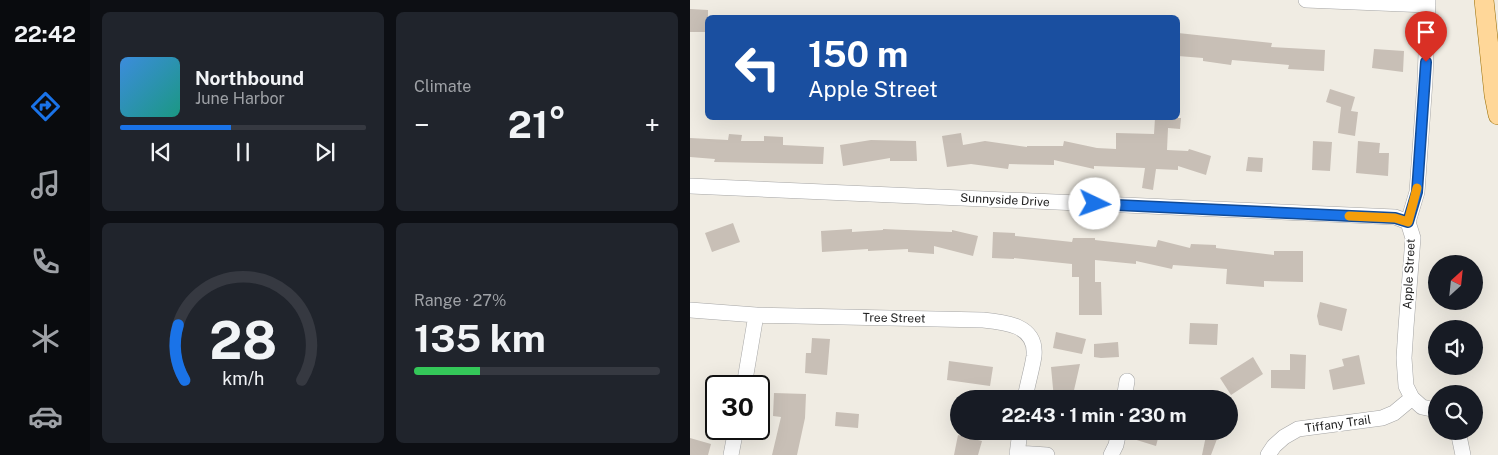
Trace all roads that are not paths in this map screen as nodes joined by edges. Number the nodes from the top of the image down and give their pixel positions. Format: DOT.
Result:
graph roads {
  1 [pos="1306,0"];
  2 [pos="1484,0"];
  3 [pos="1428,2"];
  4 [pos="1498,116"];
  5 [pos="690,186"];
  6 [pos="1408,222"];
  7 [pos="690,310"];
  8 [pos="756,315"];
  9 [pos="746,375"];
  10 [pos="1127,381"];
  11 [pos="1027,390"];
  12 [pos="1126,390"];
  13 [pos="1412,398"];
  14 [pos="1428,408"];
  15 [pos="734,440"];
  16 [pos="1019,440"];
  17 [pos="1117,440"];
  18 [pos="1460,440"];
  19 [pos="1017,454"];
  20 [pos="731,455"];
  21 [pos="1047,455"];
  22 [pos="1111,455"];
  23 [pos="1268,455"];
  24 [pos="1463,455"];
  1 -- 3 [label="street"];
  2 -- 4 [label="main road"];
  3 -- 6 [label="street, Apple Street"];
  5 -- 6 [label="street, Sunnyside Drive"];
  6 -- 13 [label="street, Apple Street"];
  7 -- 8 [label="street, Tree Street"];
  8 -- 9 [label="street"];
  8 -- 11 [label="street, Tree Street"];
  10 -- 12 [label="street"];
  13 -- 14 [label="street"];
  13 -- 23 [label="street, Tiffany Trail"];
  15 -- 20 [label="street"];
  16 -- 19 [label="street"];
  17 -- 22 [label="street"];
  18 -- 24 [label="street"];
  19 -- 21 [label="street"];
}
